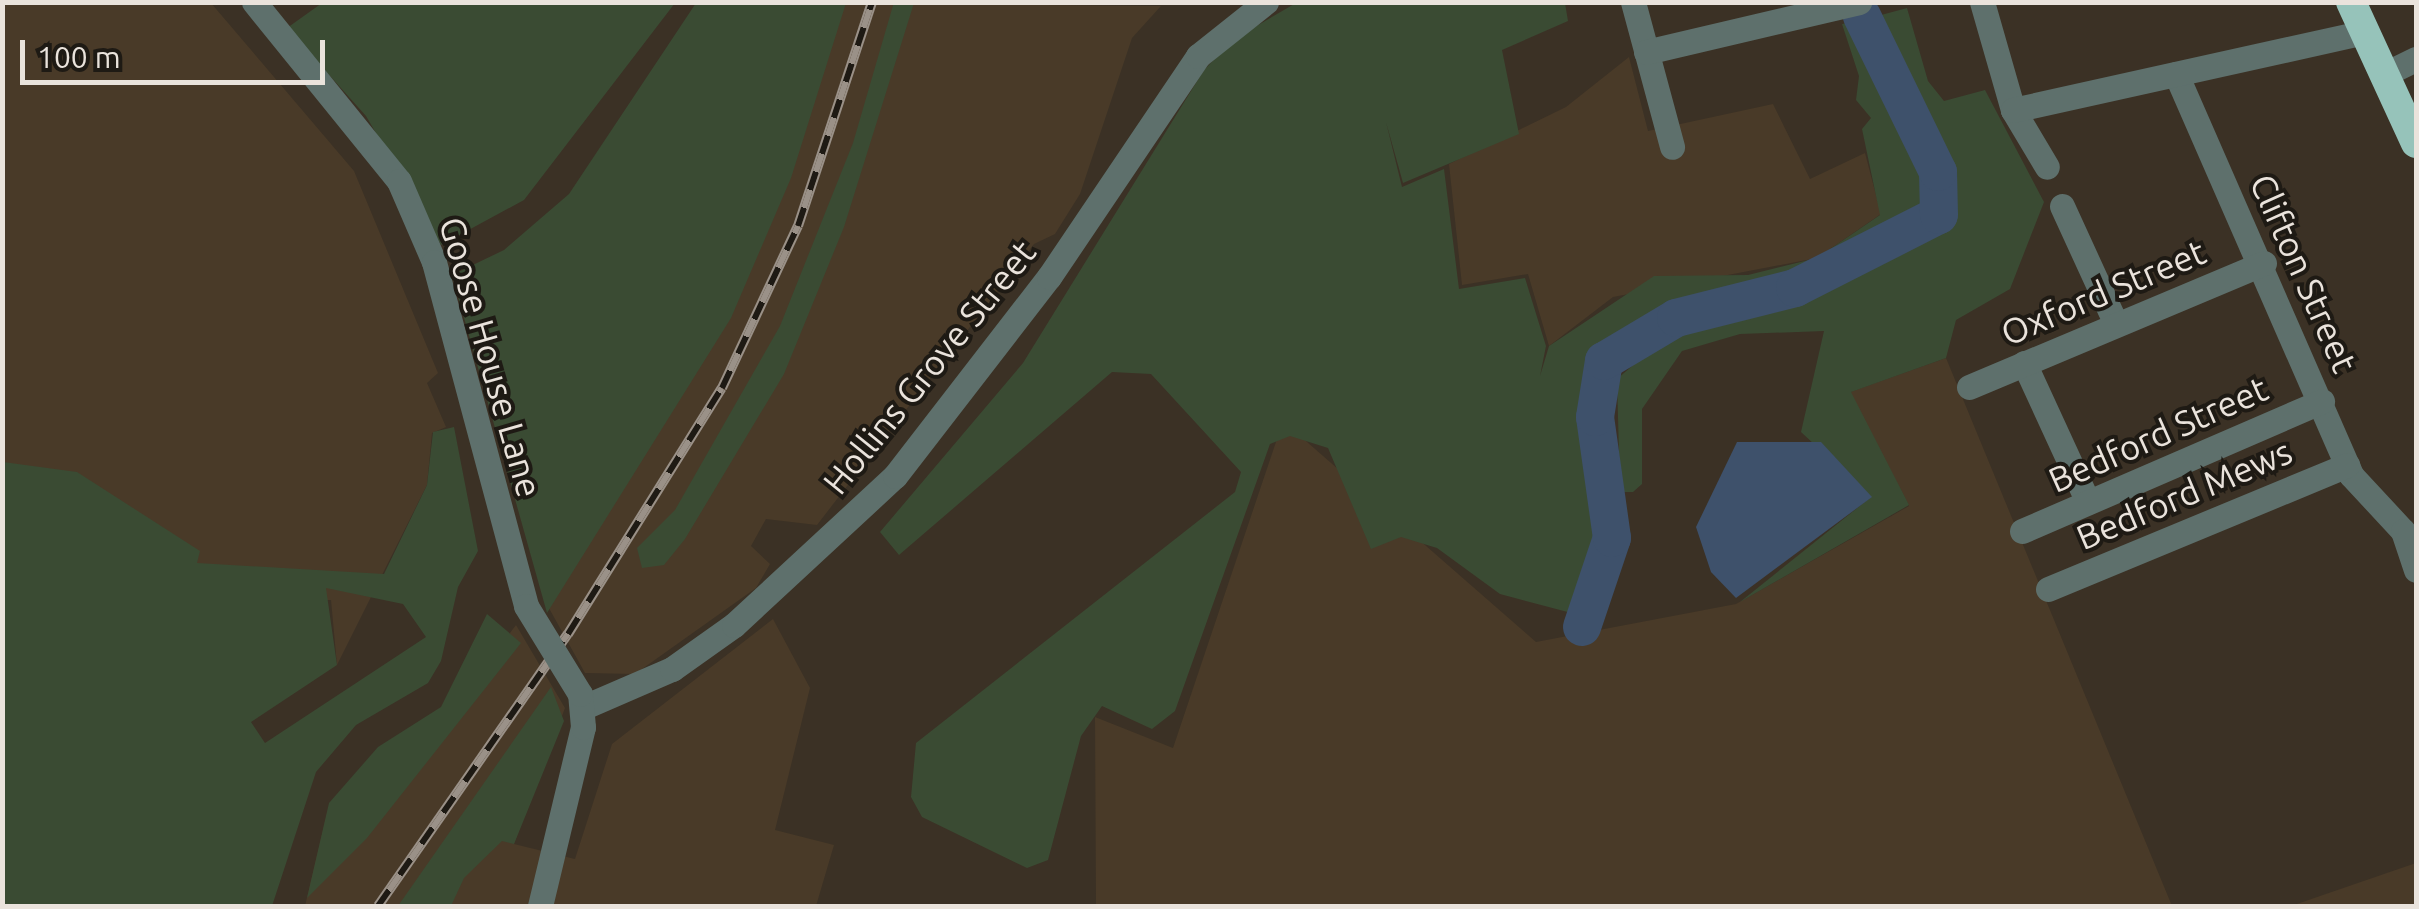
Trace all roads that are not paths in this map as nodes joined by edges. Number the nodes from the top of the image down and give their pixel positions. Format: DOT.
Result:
graph roads {
  1 [pos="254,2"];
  2 [pos="1266,2"];
  3 [pos="1633,2"];
  4 [pos="1859,2"];
  5 [pos="1982,2"];
  6 [pos="2351,2"];
  7 [pos="2365,32"];
  8 [pos="1646,52"];
  9 [pos="2416,59"];
  10 [pos="2176,74"];
  11 [pos="2385,74"];
  12 [pos="2013,110"];
  13 [pos="2416,144"];
  14 [pos="1672,147"];
  15 [pos="2047,168"];
  16 [pos="2062,206"];
  17 [pos="2264,263"];
  18 [pos="2114,322"];
  19 [pos="2024,363"];
  20 [pos="1969,387"];
  21 [pos="2322,401"];
  22 [pos="2347,465"];
  23 [pos="2088,502"];
  24 [pos="2022,531"];
  25 [pos="2416,570"];
  26 [pos="2048,589"];
  27 [pos="582,701"];
  28 [pos="540,906"];
  1 -- 27 [label="street, Goose House Lane, bridge"];
  2 -- 27 [label="street, Hollins Grove Street"];
  3 -- 8 [label="street"];
  4 -- 8 [label="street"];
  5 -- 12 [label="street"];
  6 -- 7 [label="highway"];
  7 -- 10 [label="street"];
  7 -- 11 [label="highway"];
  8 -- 14 [label="street"];
  9 -- 11 [label="street"];
  10 -- 12 [label="street"];
  10 -- 17 [label="street, Clifton Street"];
  11 -- 13 [label="highway"];
  12 -- 15 [label="street"];
  16 -- 18 [label="street"];
  17 -- 18 [label="street, Oxford Street"];
  17 -- 21 [label="street, Clifton Street"];
  18 -- 19 [label="street, Oxford Street"];
  19 -- 20 [label="street, Oxford Street"];
  19 -- 23 [label="street"];
  21 -- 22 [label="street, Clifton Street"];
  21 -- 23 [label="street, Bedford Street"];
  22 -- 25 [label="street, Clifton Street"];
  22 -- 26 [label="street, Bedford Mews"];
  23 -- 24 [label="street, Bedford Street"];
  27 -- 28 [label="street"];
}
